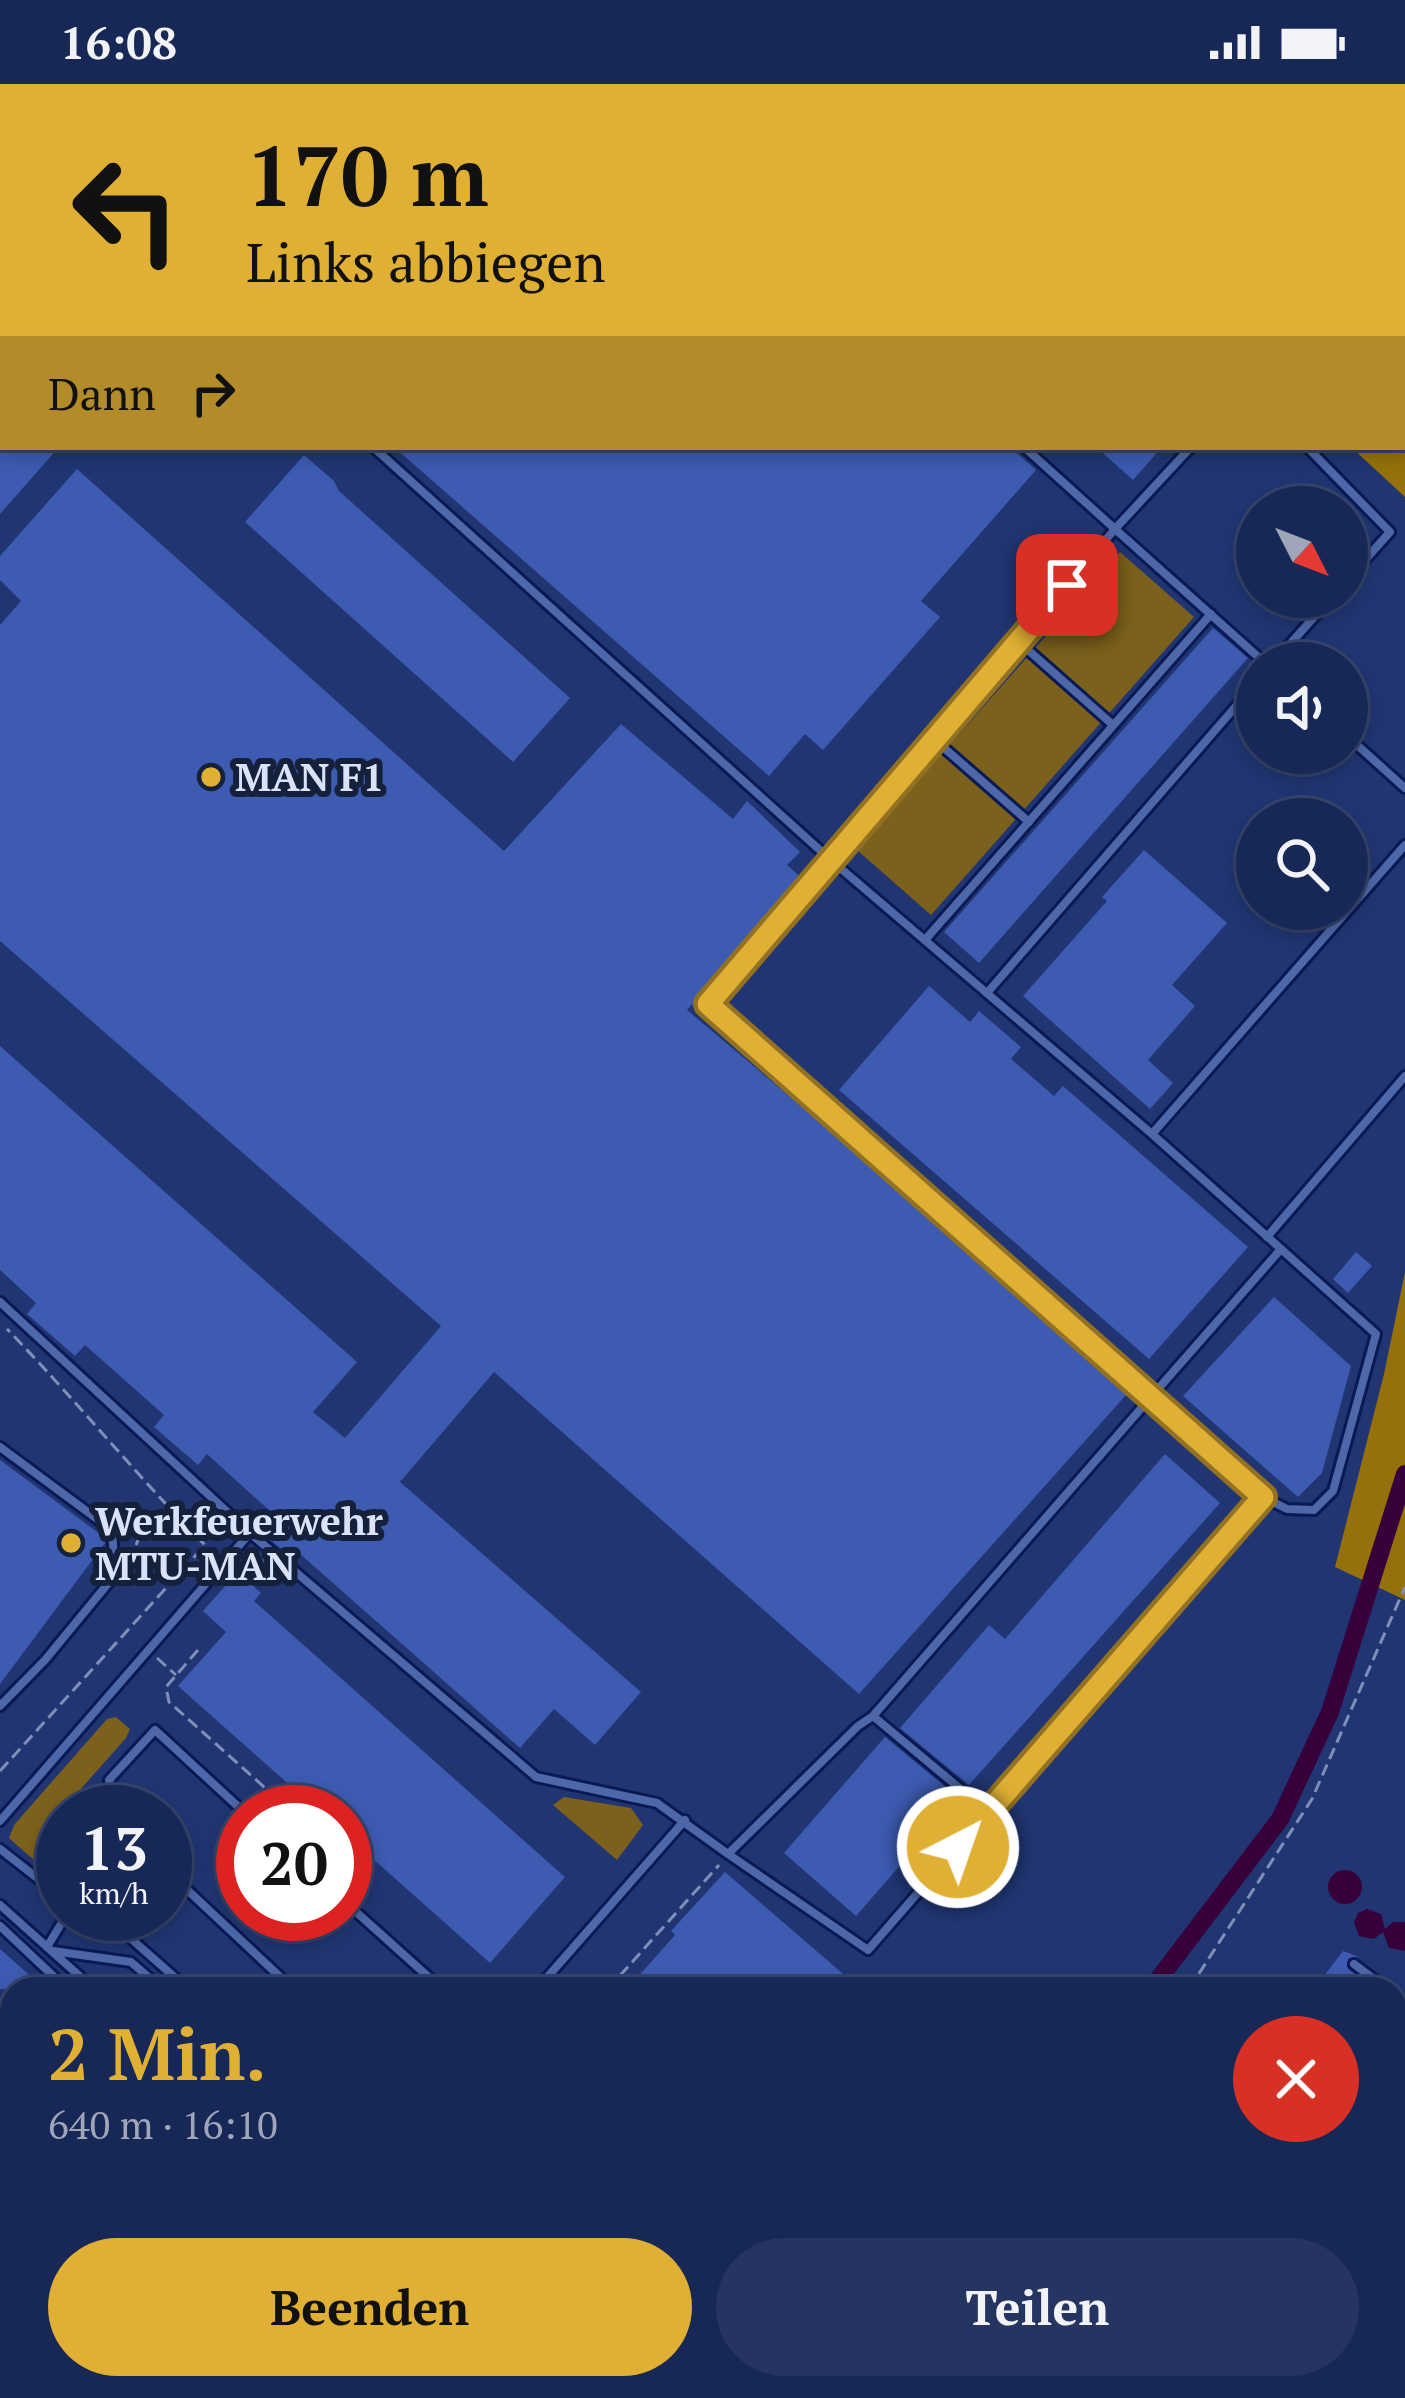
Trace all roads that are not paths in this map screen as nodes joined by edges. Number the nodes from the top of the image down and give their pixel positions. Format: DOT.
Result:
graph roads {
  1 [pos="376,450"];
  2 [pos="1027,450"];
  3 [pos="1187,450"];
  4 [pos="1309,450"];
  5 [pos="1345,486"];
  6 [pos="1368,510"];
  7 [pos="1115,529"];
  8 [pos="1368,557"];
  9 [pos="1211,614"];
  10 [pos="1312,618"];
  11 [pos="1019,642"];
  12 [pos="1244,642"];
  13 [pos="1289,642"];
  14 [pos="1236,706"];
  15 [pos="1113,725"];
  16 [pos="935,740"];
  17 [pos="1368,755"];
  18 [pos="1405,788"];
  19 [pos="1029,822"];
  20 [pos="1405,845"];
  21 [pos="832,861"];
  22 [pos="925,940"];
  23 [pos="987,993"];
  24 [pos="1405,1076"];
  25 [pos="1152,1134"];
  26 [pos="1267,1237"];
  27 [pos="1281,1249"];
  28 [pos="0,1302"];
  29 [pos="1151,1397"];
  30 [pos="0,1447"];
  31 [pos="1263,1497"];
  32 [pos="250,1533"];
  33 [pos="0,1706"];
  34 [pos="873,1716"];
  35 [pos="110,1785"];
  36 [pos="216,1786"];
  37 [pos="988,1812"];
  38 [pos="686,1820"];
  39 [pos="0,1821"];
  40 [pos="0,1849"];
  41 [pos="728,1854"];
  42 [pos="36,1877"];
  43 [pos="192,1894"];
  44 [pos="0,1905"];
  45 [pos="372,1926"];
  46 [pos="2,1933"];
  47 [pos="53,1941"];
  48 [pos="134,1941"];
  49 [pos="49,1949"];
  50 [pos="1354,1964"];
  51 [pos="53,1977"];
  52 [pos="80,1977"];
  53 [pos="148,1977"];
  54 [pos="174,1977"];
  55 [pos="280,1977"];
  56 [pos="429,1977"];
  57 [pos="548,1977"];
  58 [pos="1371,1977"];
  1 -- 21 [label="lane"];
  2 -- 7 [label="lane"];
  3 -- 7 [label="lane"];
  4 -- 5 [label="lane"];
  6 -- 8 [label="lane"];
  7 -- 9 [label="lane"];
  7 -- 11 [label="lane"];
  9 -- 12 [label="lane"];
  9 -- 15 [label="lane"];
  10 -- 13 [label="lane"];
  11 -- 15 [label="lane"];
  11 -- 16 [label="lane"];
  14 -- 23 [label="lane"];
  15 -- 19 [label="lane"];
  16 -- 19 [label="lane"];
  16 -- 21 [label="lane"];
  17 -- 18 [label="lane"];
  19 -- 22 [label="lane"];
  20 -- 25 [label="lane"];
  21 -- 22 [label="lane"];
  21 -- 29 [label="lane"];
  22 -- 23 [label="lane"];
  23 -- 25 [label="lane"];
  24 -- 26 [label="lane"];
  25 -- 26 [label="lane"];
  26 -- 27 [label="lane"];
  27 -- 29 [label="lane"];
  27 -- 31 [label="lane"];
  28 -- 32 [label="lane"];
  29 -- 31 [label="lane"];
  29 -- 34 [label="lane"];
  30 -- 33 [label="lane"];
  31 -- 37 [label="lane"];
  32 -- 38 [label="lane"];
  32 -- 39 [label="lane"];
  34 -- 37 [label="lane"];
  34 -- 41 [label="lane"];
  35 -- 36 [label="lane"];
  37 -- 41 [label="lane"];
  38 -- 41 [label="lane"];
  38 -- 57 [label="lane"];
  40 -- 42 [label="lane"];
  43 -- 55 [label="lane"];
  44 -- 49 [label="lane"];
  45 -- 56 [label="lane"];
  46 -- 51 [label="lane"];
  47 -- 49 [label="lane"];
  48 -- 54 [label="lane"];
  49 -- 52 [label="lane"];
  49 -- 53 [label="lane"];
  50 -- 58 [label="lane"];
}
